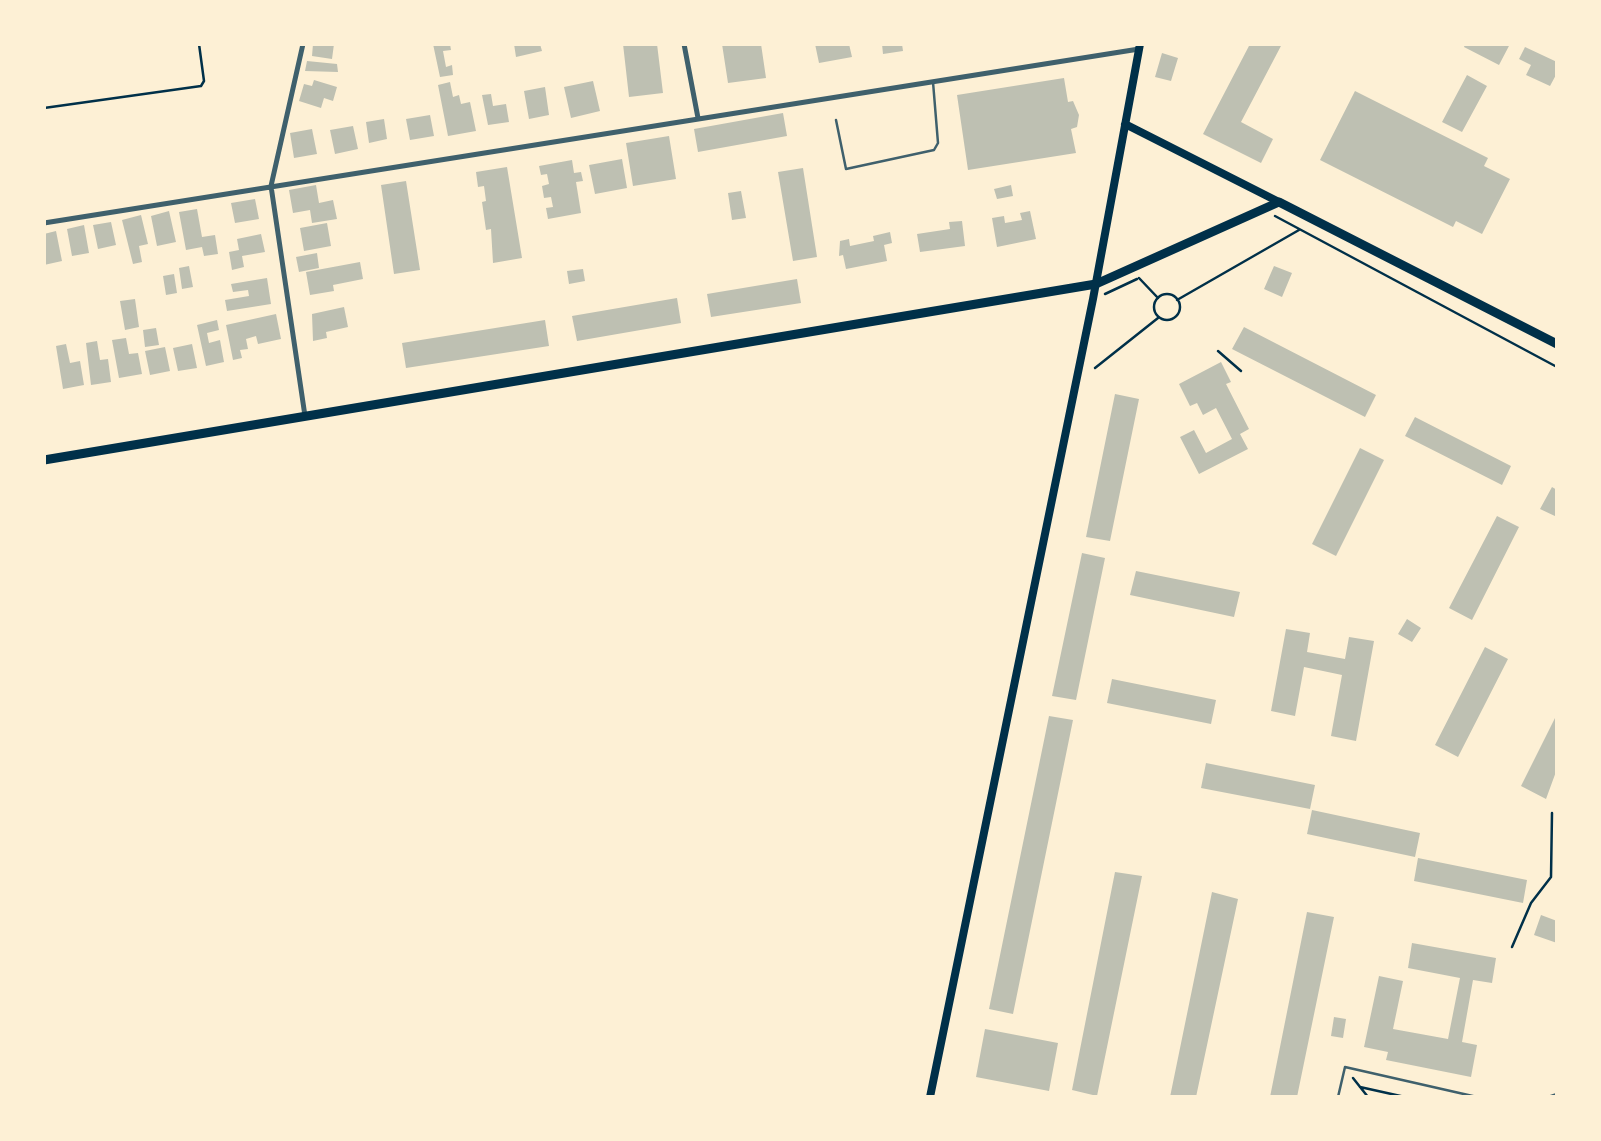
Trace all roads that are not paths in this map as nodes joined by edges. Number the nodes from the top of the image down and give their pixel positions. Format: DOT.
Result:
graph roads {
  1 [pos="303,44"];
  2 [pos="684,44"];
  3 [pos="1139,46"];
  4 [pos="933,82"];
  5 [pos="698,118"];
  6 [pos="836,120"];
  7 [pos="1125,124"];
  8 [pos="271,186"];
  9 [pos="1279,202"];
  10 [pos="44,223"];
  11 [pos="1096,284"];
  12 [pos="1557,344"];
  13 [pos="305,416"];
  14 [pos="44,460"];
  15 [pos="1557,1094"];
  16 [pos="930,1097"];
  17 [pos="1338,1097"];
  18 [pos="1477,1097"];
  19 [pos="1548,1097"];
  1 -- 8 [label="street"];
  2 -- 5 [label="street"];
  3 -- 4 [label="street"];
  3 -- 7 [label="main road"];
  4 -- 5 [label="street"];
  4 -- 6 [label="lane"];
  5 -- 8 [label="street"];
  7 -- 9 [label="main road"];
  7 -- 11 [label="main road"];
  8 -- 10 [label="street"];
  8 -- 13 [label="street"];
  9 -- 11 [label="main road"];
  9 -- 12 [label="main road"];
  11 -- 13 [label="main road"];
  11 -- 16 [label="main road"];
  13 -- 14 [label="main road"];
  15 -- 19 [label="lane"];
  17 -- 18 [label="lane"];
}
